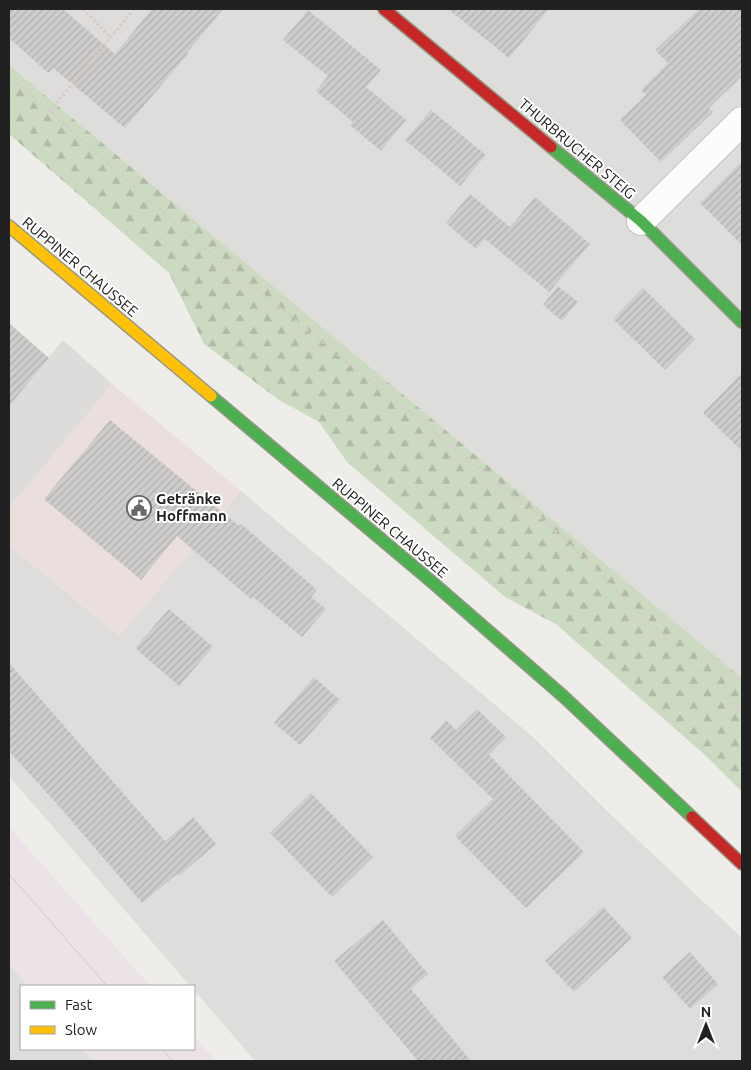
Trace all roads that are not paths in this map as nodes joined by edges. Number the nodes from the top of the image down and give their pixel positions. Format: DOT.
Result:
graph roads {
  1 [pos="384,9"];
  2 [pos="742,121"];
  3 [pos="641,222"];
  4 [pos="9,226"];
  5 [pos="742,322"];
  6 [pos="742,864"];
  1 -- 3 [label="main road, THURBRUCHER STEIG"];
  2 -- 3 [label="street"];
  3 -- 5 [label="main road, THURBRUCHER STEIG"];
  4 -- 6 [label="main road, RUPPINER CHAUSSEE"];
}
